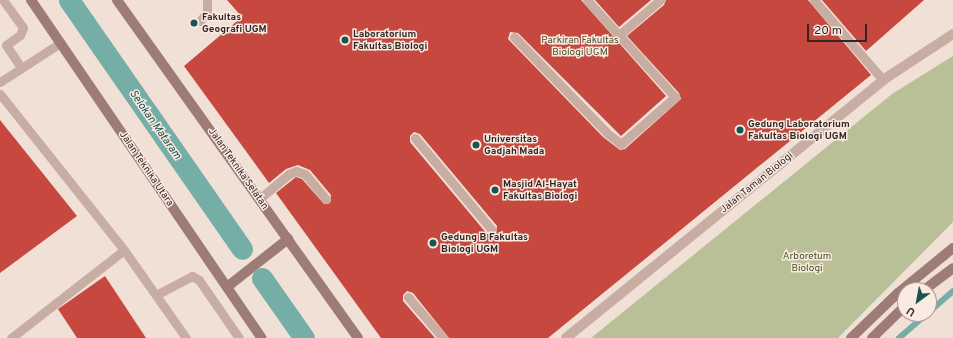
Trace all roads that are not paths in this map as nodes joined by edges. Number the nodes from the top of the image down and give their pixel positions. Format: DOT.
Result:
graph roads {
  1 [pos="3,0"];
  2 [pos="31,0"];
  3 [pos="117,0"];
  4 [pos="207,0"];
  5 [pos="588,0"];
  6 [pos="660,0"];
  7 [pos="814,0"];
  8 [pos="200,21"];
  9 [pos="953,34"];
  10 [pos="619,35"];
  11 [pos="514,37"];
  12 [pos="60,43"];
  13 [pos="3,47"];
  14 [pos="21,67"];
  15 [pos="883,80"];
  16 [pos="0,82"];
  17 [pos="0,94"];
  18 [pos="415,138"];
  19 [pos="259,199"];
  20 [pos="326,199"];
  21 [pos="492,230"];
  22 [pos="288,239"];
  23 [pos="953,248"];
  24 [pos="124,250"];
  25 [pos="953,268"];
  26 [pos="935,282"];
  27 [pos="227,287"];
  28 [pos="156,295"];
  29 [pos="408,297"];
  30 [pos="897,314"];
  31 [pos="11,338"];
  32 [pos="186,338"];
  33 [pos="239,338"];
  34 [pos="262,338"];
  35 [pos="358,338"];
  36 [pos="443,338"];
  37 [pos="566,338"];
  38 [pos="851,338"];
  39 [pos="872,338"];
  1 -- 13 [label="lane"];
  2 -- 12 [label="main road, Jalan Teknika Utara"];
  3 -- 19 [label="main road, Jalan Teknika Selatan"];
  4 -- 8 [label="lane"];
  5 -- 10 [label="lane"];
  6 -- 10 [label="lane"];
  7 -- 15 [label="lane"];
  9 -- 15 [label="street, Jalan Taman Biologi"];
  10 -- 11 [label="lane"];
  12 -- 14 [label="lane"];
  12 -- 27 [label="main road, Jalan Teknika Utara"];
  13 -- 14 [label="lane"];
  14 -- 16 [label="lane"];
  15 -- 37 [label="street, Jalan Taman Biologi"];
  17 -- 24 [label="lane"];
  18 -- 21 [label="lane"];
  19 -- 20 [label="lane"];
  19 -- 22 [label="main road, Jalan Teknika Selatan"];
  22 -- 27 [label="main road"];
  22 -- 35 [label="main road, Jalan Teknika Selatan"];
  23 -- 38 [label="main road"];
  24 -- 28 [label="lane"];
  24 -- 31 [label="lane"];
  25 -- 26 [label="main road"];
  27 -- 34 [label="main road, Jalan Teknika Utara"];
  28 -- 32 [label="lane"];
  28 -- 33 [label="lane"];
  29 -- 36 [label="lane"];
  30 -- 39 [label="main road"];
}
